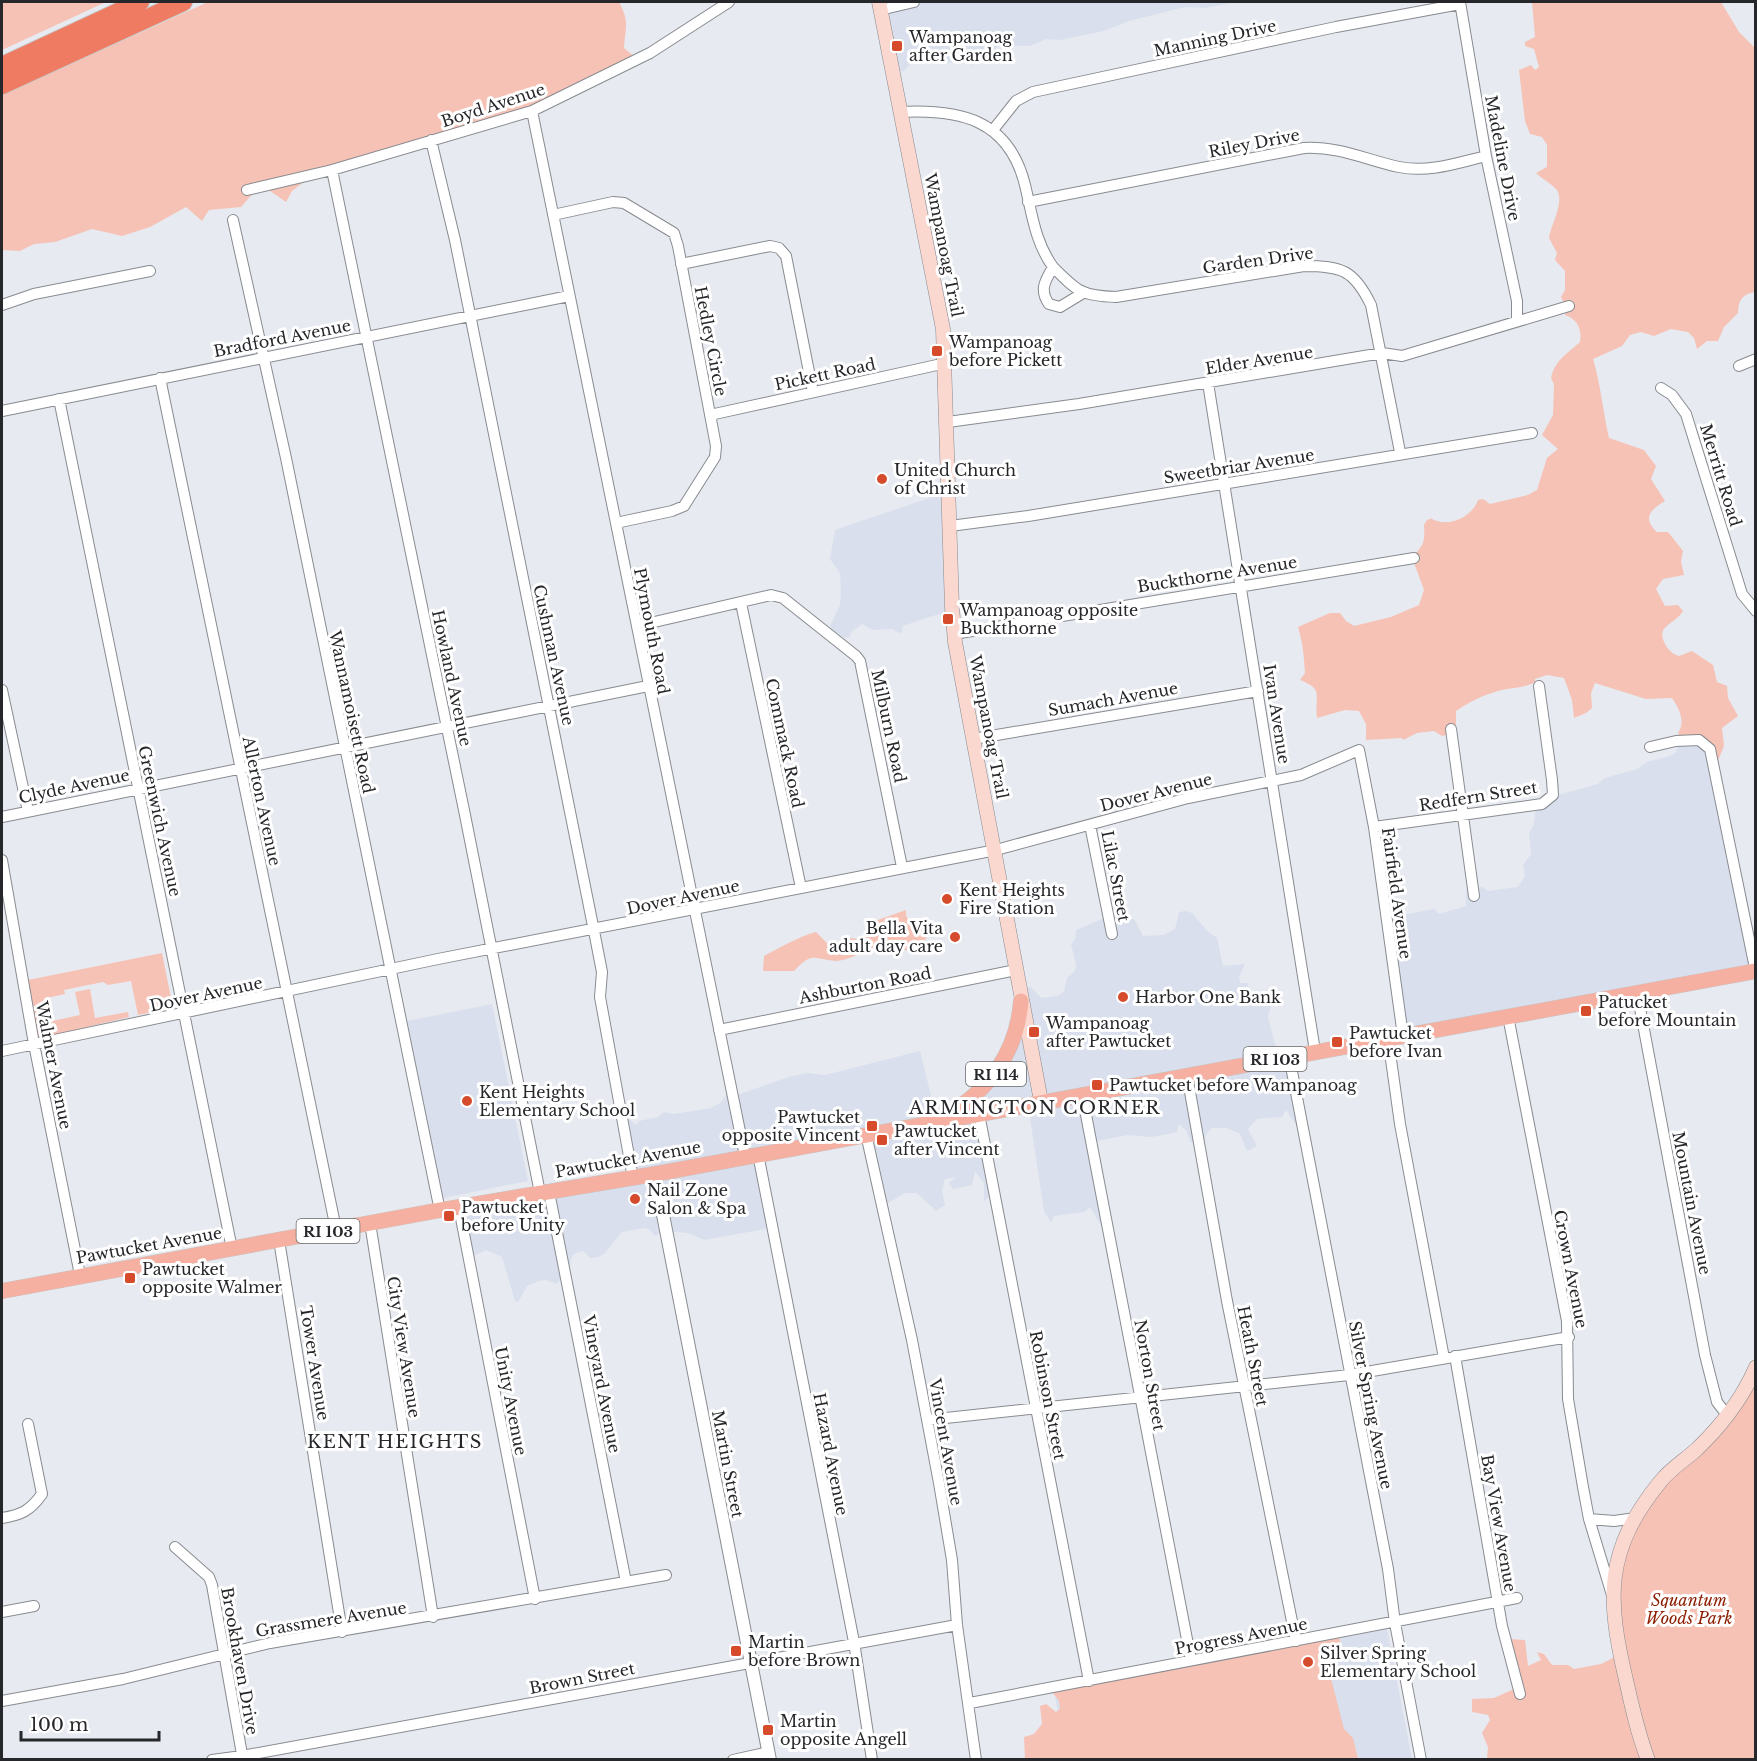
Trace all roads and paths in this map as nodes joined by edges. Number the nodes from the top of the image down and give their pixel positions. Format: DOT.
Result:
graph roads {
  1 [pos="140,2"];
  2 [pos="183,2"];
  3 [pos="729,2"];
  4 [pos="914,2"];
  5 [pos="1460,3"];
  6 [pos="880,6"];
  7 [pos="2,66"];
  8 [pos="2,86"];
  9 [pos="532,111"];
  10 [pos="901,112"];
  11 [pos="993,130"];
  12 [pos="431,140"];
  13 [pos="1486,156"];
  14 [pos="332,170"];
  15 [pos="247,190"];
  16 [pos="1028,202"];
  17 [pos="553,215"];
  18 [pos="234,220"];
  19 [pos="681,264"];
  20 [pos="1053,267"];
  21 [pos="150,271"];
  22 [pos="1083,293"];
  23 [pos="569,296"];
  24 [pos="2,305"];
  25 [pos="1569,306"];
  26 [pos="470,314"];
  27 [pos="1517,321"];
  28 [pos="366,337"];
  29 [pos="1382,353"];
  30 [pos="263,358"];
  31 [pos="1755,359"];
  32 [pos="946,363"];
  33 [pos="1739,366"];
  34 [pos="160,378"];
  35 [pos="1208,383"];
  36 [pos="1661,388"];
  37 [pos="813,392"];
  38 [pos="58,399"];
  39 [pos="2,411"];
  40 [pos="710,415"];
  41 [pos="948,422"];
  42 [pos="1532,433"];
  43 [pos="1400,452"];
  44 [pos="1224,483"];
  45 [pos="616,523"];
  46 [pos="950,526"];
  47 [pos="1414,558"];
  48 [pos="1242,585"];
  49 [pos="741,603"];
  50 [pos="1755,611"];
  51 [pos="637,626"];
  52 [pos="954,634"];
  53 [pos="648,686"];
  54 [pos="1539,686"];
  55 [pos="2,690"];
  56 [pos="1258,691"];
  57 [pos="549,704"];
  58 [pos="446,726"];
  59 [pos="1451,729"];
  60 [pos="974,739"];
  61 [pos="344,746"];
  62 [pos="1650,747"];
  63 [pos="1360,754"];
  64 [pos="239,766"];
  65 [pos="1273,780"];
  66 [pos="137,788"];
  67 [pos="28,811"];
  68 [pos="1461,815"];
  69 [pos="2,817"];
  70 [pos="1090,825"];
  71 [pos="1374,827"];
  72 [pos="996,850"];
  73 [pos="2,860"];
  74 [pos="902,867"];
  75 [pos="801,888"];
  76 [pos="1474,896"];
  77 [pos="694,910"];
  78 [pos="594,931"];
  79 [pos="1112,934"];
  80 [pos="492,950"];
  81 [pos="390,970"];
  82 [pos="1016,970"];
  83 [pos="1755,972"];
  84 [pos="286,992"];
  85 [pos="1636,992"];
  86 [pos="1022,1001"];
  87 [pos="185,1014"];
  88 [pos="1508,1016"];
  89 [pos="719,1030"];
  90 [pos="1403,1036"];
  91 [pos="1388,1038"];
  92 [pos="34,1044"];
  93 [pos="2,1051"];
  94 [pos="1315,1051"];
  95 [pos="1289,1056"];
  96 [pos="1187,1075"];
  97 [pos="1082,1094"];
  98 [pos="1041,1101"];
  99 [pos="979,1114"];
  100 [pos="934,1122"];
  101 [pos="866,1134"];
  102 [pos="751,1155"];
  103 [pos="655,1174"];
  104 [pos="633,1178"];
  105 [pos="544,1192"];
  106 [pos="459,1208"];
  107 [pos="440,1211"];
  108 [pos="370,1223"];
  109 [pos="336,1229"];
  110 [pos="279,1240"];
  111 [pos="232,1249"];
  112 [pos="80,1275"];
  113 [pos="2,1291"];
  114 [pos="1569,1337"];
  115 [pos="1449,1357"];
  116 [pos="1755,1367"];
  117 [pos="1349,1375"];
  118 [pos="1244,1385"];
  119 [pos="1139,1398"];
  120 [pos="1037,1410"];
  121 [pos="1727,1415"];
  122 [pos="927,1420"];
  123 [pos="28,1424"];
  124 [pos="2,1518"];
  125 [pos="1636,1518"];
  126 [pos="1589,1519"];
  127 [pos="175,1546"];
  128 [pos="666,1575"];
  129 [pos="626,1582"];
  130 [pos="1613,1597"];
  131 [pos="1517,1598"];
  132 [pos="535,1599"];
  133 [pos="1497,1601"];
  134 [pos="34,1606"];
  135 [pos="2,1612"];
  136 [pos="433,1617"];
  137 [pos="1395,1623"];
  138 [pos="957,1624"];
  139 [pos="342,1632"];
  140 [pos="1296,1641"];
  141 [pos="854,1642"];
  142 [pos="223,1653"];
  143 [pos="1191,1660"];
  144 [pos="751,1662"];
  145 [pos="1089,1681"];
  146 [pos="1520,1695"];
  147 [pos="2,1701"];
  148 [pos="970,1703"];
  149 [pos="769,1756"];
  150 [pos="242,1758"];
  151 [pos="212,1760"];
  152 [pos="733,1760"];
  153 [pos="872,1760"];
  154 [pos="976,1760"];
  155 [pos="1421,1760"];
  156 [pos="1648,1760"];
  1 -- 7 [label="highway"];
  2 -- 8 [label="highway"];
  3 -- 9 [label="street, Boyd Avenue"];
  4 -- 6 [label="street"];
  5 -- 11 [label="street, Manning Drive"];
  5 -- 13 [label="street, Madeline Drive"];
  6 -- 10 [label="main road, Wampanoag Trail / RI 114"];
  9 -- 12 [label="street, Boyd Avenue"];
  9 -- 17 [label="street, Plymouth Road"];
  10 -- 11 [label="street"];
  10 -- 32 [label="main road, Wampanoag Trail / RI 114"];
  11 -- 16 [label="street"];
  12 -- 14 [label="street, Boyd Avenue"];
  12 -- 26 [label="street, Cushman Avenue"];
  13 -- 16 [label="street, Riley Drive"];
  13 -- 27 [label="street, Madeline Drive"];
  14 -- 15 [label="street, Boyd Avenue"];
  14 -- 28 [label="street, Howland Avenue"];
  16 -- 20 [label="street"];
  17 -- 19 [label="street, Hedley Circle"];
  17 -- 23 [label="street, Plymouth Road"];
  18 -- 30 [label="street, Wannamoisett Road"];
  19 -- 37 [label="street"];
  19 -- 40 [label="street, Hedley Circle"];
  20 -- 22 [label="street"];
  20 -- 22 [label="street"];
  21 -- 24 [label="street"];
  22 -- 29 [label="street, Garden Drive"];
  23 -- 26 [label="street, Bradford Avenue"];
  23 -- 45 [label="street, Plymouth Road"];
  25 -- 27 [label="street, Elder Avenue"];
  26 -- 28 [label="street, Bradford Avenue"];
  26 -- 57 [label="street, Cushman Avenue"];
  27 -- 29 [label="street, Elder Avenue"];
  28 -- 30 [label="street, Bradford Avenue"];
  28 -- 58 [label="street, Howland Avenue"];
  29 -- 35 [label="street, Elder Avenue"];
  29 -- 43 [label="street, Garden Drive"];
  30 -- 34 [label="street, Bradford Avenue"];
  30 -- 61 [label="street, Wannamoisett Road"];
  31 -- 33 [label="street"];
  32 -- 37 [label="street, Pickett Road"];
  32 -- 41 [label="main road, Wampanoag Trail / RI 114"];
  34 -- 38 [label="street, Bradford Avenue"];
  34 -- 64 [label="street, Allerton Avenue"];
  35 -- 41 [label="street, Elder Avenue"];
  35 -- 44 [label="street, Ivan Avenue"];
  36 -- 50 [label="street, Merritt Road"];
  37 -- 40 [label="street, Pickett Road"];
  38 -- 39 [label="street, Bradford Avenue"];
  38 -- 66 [label="street, Greenwich Avenue"];
  40 -- 45 [label="street, Hedley Circle"];
  41 -- 46 [label="main road, Wampanoag Trail / RI 114"];
  42 -- 43 [label="street, Sweetbriar Avenue"];
  43 -- 44 [label="street, Sweetbriar Avenue"];
  44 -- 46 [label="street, Sweetbriar Avenue"];
  44 -- 48 [label="street, Ivan Avenue"];
  45 -- 51 [label="street, Plymouth Road"];
  46 -- 52 [label="main road, Wampanoag Trail / RI 114"];
  47 -- 48 [label="street, Buckthorne Avenue"];
  48 -- 52 [label="street, Buckthorne Avenue"];
  48 -- 56 [label="street, Ivan Avenue"];
  49 -- 51 [label="street, Milburn Road"];
  49 -- 74 [label="street, Milburn Road"];
  49 -- 75 [label="street, Commack Road"];
  51 -- 53 [label="street, Plymouth Road"];
  52 -- 60 [label="main road, Wampanoag Trail / RI 114"];
  53 -- 57 [label="street, Clyde Avenue"];
  53 -- 77 [label="street, Plymouth Road"];
  54 -- 68 [label="street, Redfern Street"];
  55 -- 67 [label="street"];
  56 -- 60 [label="street, Sumach Avenue"];
  56 -- 65 [label="street, Ivan Avenue"];
  57 -- 58 [label="street, Clyde Avenue"];
  57 -- 78 [label="street, Cushman Avenue"];
  58 -- 61 [label="street, Clyde Avenue"];
  58 -- 80 [label="street, Howland Avenue"];
  59 -- 68 [label="street"];
  60 -- 72 [label="main road, Wampanoag Trail / RI 114"];
  61 -- 64 [label="street, Clyde Avenue"];
  61 -- 81 [label="street, Wannamoisett Road"];
  62 -- 83 [label="street"];
  63 -- 65 [label="street, Dover Avenue"];
  63 -- 71 [label="street, Fairfield Avenue"];
  64 -- 66 [label="street, Clyde Avenue"];
  64 -- 84 [label="street, Allerton Avenue"];
  65 -- 70 [label="street, Dover Avenue"];
  65 -- 94 [label="street, Ivan Avenue"];
  66 -- 67 [label="street, Clyde Avenue"];
  66 -- 87 [label="street, Greenwich Avenue"];
  67 -- 69 [label="street, Clyde Avenue"];
  68 -- 71 [label="street, Redfern Street"];
  68 -- 76 [label="street"];
  70 -- 72 [label="street, Dover Avenue"];
  70 -- 79 [label="street, Lilac Street"];
  71 -- 90 [label="street, Fairfield Avenue"];
  72 -- 74 [label="street, Dover Avenue"];
  72 -- 82 [label="main road, Wampanoag Trail / RI 114"];
  73 -- 92 [label="street, Walmer Avenue"];
  74 -- 75 [label="street, Dover Avenue"];
  75 -- 77 [label="street, Dover Avenue"];
  77 -- 78 [label="street, Dover Avenue"];
  77 -- 89 [label="street, Plymouth Road"];
  78 -- 80 [label="street, Dover Avenue"];
  78 -- 104 [label="street, Cushman Avenue"];
  80 -- 81 [label="street, Dover Avenue"];
  80 -- 105 [label="street, Howland Avenue"];
  81 -- 84 [label="street, Dover Avenue"];
  81 -- 107 [label="street, Wannamoisett Road"];
  82 -- 86 [label="main road, Wampanoag Trail / RI 114"];
  82 -- 89 [label="street, Ashburton Road"];
  83 -- 85 [label="main road, Pawtucket Avenue / RI 103"];
  84 -- 87 [label="street, Dover Avenue"];
  84 -- 109 [label="street, Allerton Avenue"];
  85 -- 88 [label="main road, Pawtucket Avenue / RI 103"];
  85 -- 121 [label="street, Mountain Avenue"];
  86 -- 98 [label="main road, Wampanoag Trail / RI 114"];
  86 -- 100 [label="main road, RI 114"];
  87 -- 92 [label="street, Dover Avenue"];
  87 -- 111 [label="street, Greenwich Avenue"];
  88 -- 90 [label="main road, Pawtucket Avenue / RI 103"];
  88 -- 114 [label="street, Crown Avenue"];
  89 -- 102 [label="street, Plymouth Road"];
  90 -- 91 [label="main road, Pawtucket Avenue / RI 103"];
  91 -- 94 [label="main road, Pawtucket Avenue / RI 103"];
  91 -- 115 [label="street, Bay View Avenue"];
  92 -- 93 [label="street, Dover Avenue"];
  92 -- 112 [label="street, Walmer Avenue"];
  94 -- 95 [label="main road, Pawtucket Avenue / RI 103"];
  95 -- 96 [label="main road, Pawtucket Avenue / RI 103"];
  95 -- 117 [label="street, Silver Spring Avenue"];
  96 -- 97 [label="main road, Pawtucket Avenue / RI 103"];
  96 -- 118 [label="street, Heath Street"];
  97 -- 98 [label="main road, Pawtucket Avenue / RI 103"];
  97 -- 119 [label="street, Norton Street"];
  98 -- 99 [label="main road, Pawtucket Avenue / RI 103"];
  99 -- 100 [label="main road, Pawtucket Avenue / RI 103"];
  99 -- 120 [label="street, Robinson Street"];
  100 -- 101 [label="main road, Pawtucket Avenue / RI 103"];
  101 -- 102 [label="main road, Pawtucket Avenue / RI 103"];
  101 -- 122 [label="street, Vincent Avenue"];
  102 -- 103 [label="main road, Pawtucket Avenue / RI 103"];
  102 -- 141 [label="street, Hazard Avenue"];
  103 -- 104 [label="main road, Pawtucket Avenue / RI 103"];
  103 -- 144 [label="street, Martin Street"];
  104 -- 105 [label="main road, Pawtucket Avenue / RI 103"];
  105 -- 106 [label="main road, Pawtucket Avenue / RI 103"];
  105 -- 129 [label="street, Vineyard Avenue"];
  106 -- 107 [label="main road, Pawtucket Avenue / RI 103"];
  106 -- 132 [label="street, Unity Avenue"];
  107 -- 108 [label="main road, Pawtucket Avenue / RI 103"];
  108 -- 109 [label="main road, Pawtucket Avenue / RI 103"];
  108 -- 136 [label="street, City View Avenue"];
  109 -- 110 [label="main road, Pawtucket Avenue / RI 103"];
  110 -- 111 [label="main road, Pawtucket Avenue / RI 103"];
  110 -- 139 [label="street, Tower Avenue"];
  111 -- 112 [label="main road, Pawtucket Avenue / RI 103"];
  112 -- 113 [label="main road, Pawtucket Avenue / RI 103"];
  114 -- 115 [label="street"];
  114 -- 126 [label="street, Crown Avenue"];
  115 -- 117 [label="street"];
  115 -- 133 [label="street, Bay View Avenue"];
  116 -- 121 [label="main road"];
  117 -- 118 [label="street"];
  117 -- 137 [label="street, Silver Spring Avenue"];
  118 -- 119 [label="street"];
  118 -- 140 [label="street, Heath Street"];
  119 -- 120 [label="street"];
  119 -- 143 [label="street, Norton Street"];
  120 -- 122 [label="street"];
  120 -- 145 [label="street, Robinson Street"];
  121 -- 125 [label="main road"];
  122 -- 138 [label="street, Vincent Avenue"];
  123 -- 124 [label="street"];
  125 -- 126 [label="street"];
  125 -- 130 [label="main road"];
  126 -- 130 [label="street, Crown Avenue"];
  127 -- 142 [label="street, Brookhaven Drive"];
  128 -- 129 [label="street, Grassmere Avenue"];
  129 -- 132 [label="street, Grassmere Avenue"];
  130 -- 156 [label="main road"];
  131 -- 133 [label="street, Progress Avenue"];
  132 -- 136 [label="street, Grassmere Avenue"];
  133 -- 137 [label="street, Progress Avenue"];
  133 -- 146 [label="street, Bay View Avenue"];
  134 -- 135 [label="street"];
  136 -- 139 [label="street, Grassmere Avenue"];
  137 -- 140 [label="street, Progress Avenue"];
  137 -- 155 [label="street, Silver Spring Avenue"];
  138 -- 141 [label="street, Brown Street"];
  138 -- 148 [label="street, Vincent Avenue"];
  139 -- 142 [label="street, Grassmere Avenue"];
  140 -- 143 [label="street, Progress Avenue"];
  141 -- 144 [label="street, Brown Street"];
  141 -- 153 [label="street, Hazard Avenue"];
  142 -- 147 [label="street, Grassmere Avenue"];
  142 -- 150 [label="street, Brookhaven Drive"];
  143 -- 145 [label="street, Progress Avenue"];
  144 -- 149 [label="street, Martin Street"];
  144 -- 150 [label="street, Brown Street"];
  145 -- 148 [label="street, Progress Avenue"];
  148 -- 154 [label="street, Vincent Avenue"];
  149 -- 152 [label="street"];
  150 -- 151 [label="street, Brown Street"];
}
